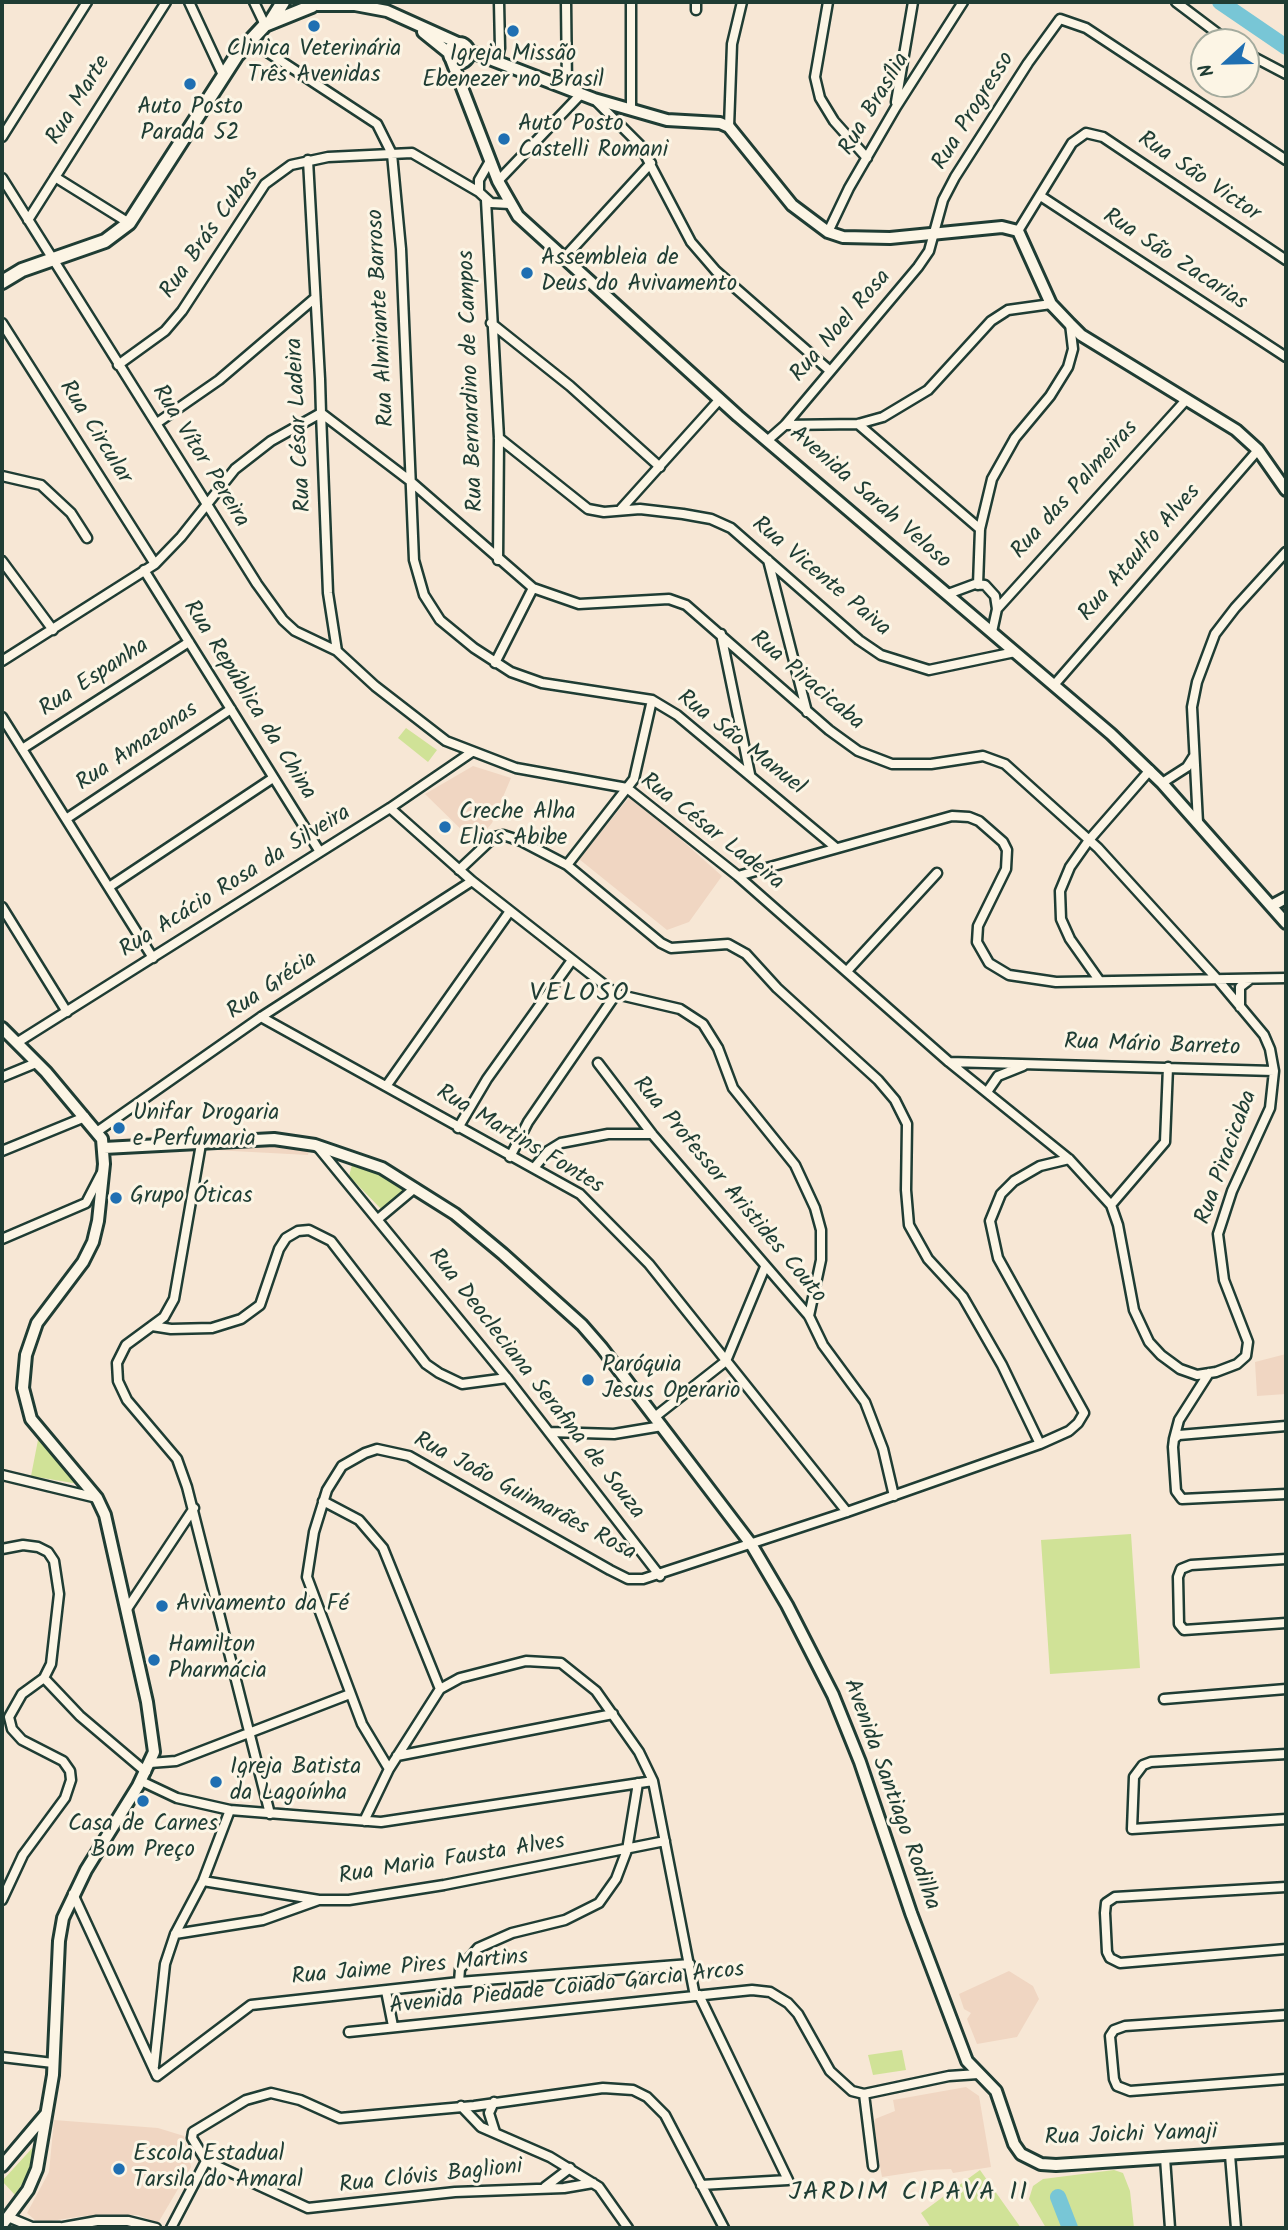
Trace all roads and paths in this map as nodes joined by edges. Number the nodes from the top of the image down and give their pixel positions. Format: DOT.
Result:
graph roads {
  1 [pos="87,2"];
  2 [pos="166,2"];
  3 [pos="189,2"];
  4 [pos="254,2"];
  5 [pos="283,2"];
  6 [pos="499,2"];
  7 [pos="566,2"];
  8 [pos="631,2"];
  9 [pos="742,2"];
  10 [pos="828,2"];
  11 [pos="913,2"];
  12 [pos="963,2"];
  13 [pos="1176,2"];
  14 [pos="313,4"];
  15 [pos="352,4"];
  16 [pos="413,23"];
  17 [pos="267,24"];
  18 [pos="1210,28"];
  19 [pos="250,40"];
  20 [pos="458,43"];
  21 [pos="450,56"];
  22 [pos="468,56"];
  23 [pos="1260,60"];
  24 [pos="497,61"];
  25 [pos="1286,74"];
  26 [pos="223,75"];
  27 [pos="462,85"];
  28 [pos="567,88"];
  29 [pos="581,94"];
  30 [pos="594,99"];
  31 [pos="895,107"];
  32 [pos="631,108"];
  33 [pos="729,127"];
  34 [pos="2,137"];
  35 [pos="392,154"];
  36 [pos="867,158"];
  37 [pos="308,160"];
  38 [pos="1286,160"];
  39 [pos="490,161"];
  40 [pos="651,163"];
  41 [pos="55,177"];
  42 [pos="2,178"];
  43 [pos="498,181"];
  44 [pos="480,192"];
  45 [pos="1042,197"];
  46 [pos="486,200"];
  47 [pos="510,204"];
  48 [pos="27,220"];
  49 [pos="129,223"];
  50 [pos="1018,231"];
  51 [pos="828,232"];
  52 [pos="935,232"];
  53 [pos="565,257"];
  54 [pos="52,259"];
  55 [pos="1286,260"];
  56 [pos="2,282"];
  57 [pos="315,298"];
  58 [pos="1051,304"];
  59 [pos="2,323"];
  60 [pos="491,323"];
  61 [pos="1070,324"];
  62 [pos="1286,357"];
  63 [pos="118,365"];
  64 [pos="829,370"];
  65 [pos="720,399"];
  66 [pos="1186,400"];
  67 [pos="321,413"];
  68 [pos="157,423"];
  69 [pos="858,424"];
  70 [pos="785,425"];
  71 [pos="499,438"];
  72 [pos="768,440"];
  73 [pos="1258,450"];
  74 [pos="660,467"];
  75 [pos="2,476"];
  76 [pos="409,480"];
  77 [pos="1286,491"];
  78 [pos="206,506"];
  79 [pos="621,509"];
  80 [pos="980,528"];
  81 [pos="87,538"];
  82 [pos="1286,552"];
  83 [pos="498,560"];
  84 [pos="768,560"];
  85 [pos="2,561"];
  86 [pos="155,564"];
  87 [pos="144,570"];
  88 [pos="978,584"];
  89 [pos="533,588"];
  90 [pos="948,594"];
  91 [pos="997,609"];
  92 [pos="53,630"];
  93 [pos="992,632"];
  94 [pos="721,634"];
  95 [pos="189,642"];
  96 [pos="337,651"];
  97 [pos="1015,652"];
  98 [pos="2,661"];
  99 [pos="495,663"];
  100 [pos="1054,685"];
  101 [pos="652,700"];
  102 [pos="231,709"];
  103 [pos="807,712"];
  104 [pos="2,717"];
  105 [pos="744,745"];
  106 [pos="22,748"];
  107 [pos="471,752"];
  108 [pos="1194,755"];
  109 [pos="729,757"];
  110 [pos="1150,770"];
  111 [pos="750,774"];
  112 [pos="274,778"];
  113 [pos="1162,783"];
  114 [pos="627,788"];
  115 [pos="390,808"];
  116 [pos="66,819"];
  117 [pos="1198,823"];
  118 [pos="1089,840"];
  119 [pos="835,847"];
  120 [pos="320,852"];
  121 [pos="567,865"];
  122 [pos="459,870"];
  123 [pos="937,873"];
  124 [pos="738,876"];
  125 [pos="472,881"];
  126 [pos="108,887"];
  127 [pos="1286,898"];
  128 [pos="1273,905"];
  129 [pos="2,907"];
  130 [pos="510,911"];
  131 [pos="1286,923"];
  132 [pos="153,958"];
  133 [pos="572,960"];
  134 [pos="848,971"];
  135 [pos="1286,978"];
  136 [pos="1218,980"];
  137 [pos="1249,980"];
  138 [pos="1098,981"];
  139 [pos="616,994"];
  140 [pos="1240,1007"];
  141 [pos="66,1012"];
  142 [pos="261,1017"];
  143 [pos="2,1028"];
  144 [pos="18,1042"];
  145 [pos="949,1062"];
  146 [pos="36,1063"];
  147 [pos="598,1063"];
  148 [pos="1029,1063"];
  149 [pos="1168,1067"];
  150 [pos="1274,1071"];
  151 [pos="2,1077"];
  152 [pos="387,1086"];
  153 [pos="986,1092"];
  154 [pos="85,1117"];
  155 [pos="458,1128"];
  156 [pos="98,1131"];
  157 [pos="652,1134"];
  158 [pos="201,1144"];
  159 [pos="316,1145"];
  160 [pos="104,1147"];
  161 [pos="2,1152"];
  162 [pos="510,1157"];
  163 [pos="1069,1159"];
  164 [pos="534,1168"];
  165 [pos="102,1174"];
  166 [pos="415,1188"];
  167 [pos="1111,1205"];
  168 [pos="378,1219"];
  169 [pos="2,1239"];
  170 [pos="765,1267"];
  171 [pos="809,1316"];
  172 [pos="152,1326"];
  173 [pos="726,1361"];
  174 [pos="1209,1373"];
  175 [pos="507,1378"];
  176 [pos="659,1421"];
  177 [pos="1286,1426"];
  178 [pos="550,1432"];
  179 [pos="1174,1438"];
  180 [pos="1040,1444"];
  181 [pos="2,1475"];
  182 [pos="1286,1494"];
  183 [pos="894,1496"];
  184 [pos="97,1498"];
  185 [pos="323,1500"];
  186 [pos="194,1508"];
  187 [pos="847,1512"];
  188 [pos="751,1544"];
  189 [pos="2,1549"];
  190 [pos="1286,1559"];
  191 [pos="660,1576"];
  192 [pos="127,1609"];
  193 [pos="1286,1623"];
  194 [pos="44,1678"];
  195 [pos="440,1689"];
  196 [pos="1286,1689"];
  197 [pos="350,1694"];
  198 [pos="1164,1699"];
  199 [pos="613,1714"];
  200 [pos="247,1734"];
  201 [pos="1286,1755"];
  202 [pos="397,1756"];
  203 [pos="388,1769"];
  204 [pos="146,1772"];
  205 [pos="653,1781"];
  206 [pos="638,1783"];
  207 [pos="230,1810"];
  208 [pos="270,1814"];
  209 [pos="1286,1819"];
  210 [pos="364,1821"];
  211 [pos="665,1840"];
  212 [pos="627,1850"];
  213 [pos="203,1881"];
  214 [pos="1286,1886"];
  215 [pos="73,1895"];
  216 [pos="2,1900"];
  217 [pos="319,1900"];
  218 [pos="175,1934"];
  219 [pos="1286,1949"];
  220 [pos="691,1964"];
  221 [pos="459,1982"];
  222 [pos="386,1992"];
  223 [pos="697,1996"];
  224 [pos="1286,2015"];
  225 [pos="393,2026"];
  226 [pos="349,2032"];
  227 [pos="2,2057"];
  228 [pos="54,2063"];
  229 [pos="155,2072"];
  230 [pos="978,2074"];
  231 [pos="1286,2079"];
  232 [pos="864,2094"];
  233 [pos="494,2102"];
  234 [pos="461,2106"];
  235 [pos="48,2112"];
  236 [pos="495,2132"];
  237 [pos="1286,2150"];
  238 [pos="1230,2155"];
  239 [pos="1165,2158"];
  240 [pos="206,2161"];
  241 [pos="2,2166"];
  242 [pos="873,2166"];
  243 [pos="570,2168"];
  244 [pos="593,2183"];
  245 [pos="701,2185"];
  246 [pos="545,2187"];
  247 [pos="5,2221"];
  248 [pos="59,2228"];
  249 [pos="156,2228"];
  250 [pos="172,2228"];
  251 [pos="628,2228"];
  252 [pos="724,2228"];
  253 [pos="1170,2228"];
  254 [pos="1236,2228"];
  1 -- 34 [label="street"];
  2 -- 41 [label="street, Rua Marte"];
  3 -- 26 [label="street"];
  4 -- 17 [label="street"];
  5 -- 17 [label="main road"];
  6 -- 24 [label="street"];
  7 -- 28 [label="street"];
  8 -- 32 [label="street"];
  9 -- 33 [label="street"];
  10 -- 36 [label="street"];
  11 -- 31 [label="street"];
  12 -- 31 [label="street, Rua Brasília"];
  13 -- 18 [label="street"];
  14 -- 15 [label="main road, Avenida Sarah Veloso"];
  14 -- 17 [label="main road"];
  15 -- 16 [label="main road, Avenida Sarah Veloso"];
  16 -- 20 [label="main road, Avenida Sarah Veloso"];
  16 -- 21 [label="main road, Avenida Sarah Veloso"];
  17 -- 19 [label="main road"];
  19 -- 26 [label="main road"];
  19 -- 35 [label="street"];
  20 -- 21 [label="main road"];
  20 -- 22 [label="main road"];
  21 -- 22 [label="main road"];
  21 -- 27 [label="main road, Avenida Sarah Veloso"];
  22 -- 24 [label="main road"];
  22 -- 27 [label="main road, Avenida Sarah Veloso"];
  23 -- 25 [label="street"];
  24 -- 28 [label="main road"];
  26 -- 49 [label="main road"];
  27 -- 39 [label="main road, Avenida Sarah Veloso"];
  28 -- 29 [label="main road"];
  29 -- 30 [label="main road"];
  29 -- 43 [label="street"];
  30 -- 32 [label="main road"];
  30 -- 40 [label="street"];
  31 -- 36 [label="street, Rua Brasília"];
  32 -- 33 [label="main road"];
  33 -- 51 [label="main road"];
  35 -- 37 [label="street, Rua Brás Cubas"];
  35 -- 44 [label="street, Rua Brás Cubas"];
  35 -- 76 [label="street, Rua Almirante Barroso"];
  36 -- 51 [label="street, Rua Brasília"];
  37 -- 57 [label="street, Rua César Ladeira"];
  37 -- 63 [label="street, Rua Brás Cubas"];
  38 -- 52 [label="street, Rua Progresso"];
  39 -- 43 [label="main road, Avenida Sarah Veloso"];
  39 -- 44 [label="street"];
  40 -- 53 [label="street"];
  40 -- 64 [label="street"];
  41 -- 48 [label="street, Rua Marte"];
  41 -- 49 [label="street"];
  42 -- 48 [label="street, Rua Vítor Pereira"];
  43 -- 47 [label="main road, Avenida Sarah Veloso"];
  44 -- 46 [label="street"];
  45 -- 50 [label="street"];
  45 -- 55 [label="street, Rua São Victor"];
  45 -- 62 [label="street, Rua São Zacarias"];
  46 -- 47 [label="street"];
  46 -- 60 [label="street, Rua Bernardino de Campos"];
  47 -- 53 [label="main road, Avenida Sarah Veloso"];
  48 -- 54 [label="street, Rua Vítor Pereira"];
  49 -- 54 [label="main road"];
  50 -- 52 [label="main road"];
  50 -- 58 [label="main road"];
  51 -- 52 [label="main road"];
  52 -- 64 [label="street, Rua Noel Rosa"];
  53 -- 65 [label="main road, Avenida Sarah Veloso"];
  54 -- 56 [label="main road"];
  54 -- 63 [label="street, Rua Vítor Pereira"];
  57 -- 67 [label="street, Rua César Ladeira"];
  57 -- 68 [label="street"];
  58 -- 61 [label="main road"];
  58 -- 69 [label="street"];
  59 -- 86 [label="street, Rua Circular"];
  60 -- 71 [label="street, Rua Bernardino de Campos"];
  60 -- 74 [label="street"];
  61 -- 66 [label="main road"];
  61 -- 80 [label="street"];
  63 -- 68 [label="street, Rua Vítor Pereira"];
  64 -- 70 [label="street, Rua Noel Rosa"];
  65 -- 72 [label="main road, Avenida Sarah Veloso"];
  65 -- 74 [label="street"];
  66 -- 73 [label="main road"];
  66 -- 91 [label="street, Rua das Palmeiras"];
  67 -- 76 [label="street, Rua Piracicaba"];
  67 -- 78 [label="street"];
  67 -- 96 [label="street, Rua César Ladeira"];
  68 -- 78 [label="street, Rua Vítor Pereira"];
  69 -- 70 [label="street"];
  69 -- 80 [label="street"];
  70 -- 72 [label="street, Rua Noel Rosa"];
  71 -- 79 [label="street, Rua Vicente Paiva"];
  71 -- 83 [label="street, Rua Bernardino de Campos"];
  72 -- 90 [label="main road, Avenida Sarah Veloso"];
  73 -- 77 [label="main road"];
  73 -- 100 [label="street, Rua Ataulfo Alves"];
  74 -- 79 [label="street"];
  75 -- 81 [label="street"];
  76 -- 83 [label="street, Rua Piracicaba"];
  76 -- 99 [label="street, Rua São Manuel"];
  78 -- 86 [label="street"];
  78 -- 96 [label="street, Rua Vítor Pereira"];
  79 -- 84 [label="street, Rua Vicente Paiva"];
  80 -- 88 [label="street"];
  82 -- 108 [label="street"];
  83 -- 89 [label="street, Rua Piracicaba"];
  84 -- 97 [label="street, Rua Vicente Paiva"];
  84 -- 103 [label="street"];
  85 -- 92 [label="street"];
  86 -- 87 [label="street"];
  87 -- 92 [label="street"];
  87 -- 95 [label="street, Rua República da China"];
  88 -- 90 [label="street"];
  88 -- 91 [label="street"];
  89 -- 94 [label="street, Rua Piracicaba"];
  89 -- 99 [label="street"];
  90 -- 93 [label="main road, Avenida Sarah Veloso"];
  91 -- 93 [label="street"];
  92 -- 98 [label="street"];
  93 -- 97 [label="main road, Avenida Sarah Veloso"];
  94 -- 103 [label="street, Rua Piracicaba"];
  94 -- 105 [label="street"];
  95 -- 102 [label="street, Rua República da China"];
  95 -- 106 [label="street, Rua Espanha"];
  96 -- 107 [label="street, Rua César Ladeira"];
  97 -- 100 [label="main road, Avenida Sarah Veloso"];
  99 -- 101 [label="street, Rua São Manuel"];
  100 -- 110 [label="main road, Avenida Sarah Veloso"];
  101 -- 109 [label="street, Rua São Manuel"];
  101 -- 114 [label="street"];
  102 -- 112 [label="street, Rua República da China"];
  102 -- 116 [label="street, Rua Amazonas"];
  103 -- 118 [label="street, Rua Piracicaba"];
  104 -- 106 [label="street"];
  105 -- 109 [label="street"];
  105 -- 111 [label="street"];
  106 -- 116 [label="street"];
  107 -- 114 [label="street, Rua César Ladeira"];
  107 -- 115 [label="street, Rua Acácio Rosa da Silveira"];
  108 -- 113 [label="street"];
  108 -- 117 [label="street"];
  109 -- 111 [label="street, Rua São Manuel"];
  110 -- 113 [label="main road, Avenida Sarah Veloso"];
  110 -- 118 [label="street"];
  111 -- 119 [label="street, Rua São Manuel"];
  112 -- 120 [label="street, Rua República da China"];
  112 -- 126 [label="street"];
  113 -- 117 [label="main road, Avenida Sarah Veloso"];
  114 -- 121 [label="street"];
  114 -- 124 [label="street, Rua César Ladeira"];
  115 -- 120 [label="street, Rua Acácio Rosa da Silveira"];
  115 -- 122 [label="street"];
  116 -- 126 [label="street"];
  117 -- 128 [label="main road, Avenida Sarah Veloso"];
  118 -- 136 [label="street, Rua Piracicaba"];
  118 -- 138 [label="street"];
  119 -- 124 [label="street"];
  119 -- 138 [label="street"];
  120 -- 132 [label="street, Rua Acácio Rosa da Silveira"];
  121 -- 122 [label="street"];
  121 -- 180 [label="street"];
  122 -- 125 [label="street"];
  123 -- 134 [label="street"];
  124 -- 134 [label="street, Rua César Ladeira"];
  125 -- 130 [label="street"];
  125 -- 142 [label="street, Rua Grécia"];
  126 -- 132 [label="street"];
  127 -- 128 [label="main road"];
  128 -- 131 [label="main road, Avenida Sarah Veloso"];
  129 -- 141 [label="street"];
  130 -- 133 [label="street"];
  130 -- 152 [label="street"];
  132 -- 141 [label="street, Rua Acácio Rosa da Silveira"];
  133 -- 139 [label="street"];
  133 -- 155 [label="street"];
  134 -- 145 [label="street, Rua César Ladeira"];
  135 -- 137 [label="street"];
  136 -- 137 [label="street"];
  136 -- 138 [label="street"];
  136 -- 140 [label="street, Rua Piracicaba"];
  137 -- 140 [label="street"];
  139 -- 162 [label="street"];
  139 -- 171 [label="street"];
  140 -- 150 [label="street, Rua Piracicaba"];
  141 -- 144 [label="street, Rua Acácio Rosa da Silveira"];
  142 -- 152 [label="street, Rua Martins Fontes"];
  142 -- 156 [label="street, Rua Grécia"];
  143 -- 144 [label="main road"];
  144 -- 146 [label="main road"];
  145 -- 148 [label="street, Rua Mário Barreto"];
  145 -- 153 [label="street, Rua César Ladeira"];
  146 -- 151 [label="street"];
  146 -- 154 [label="main road"];
  147 -- 157 [label="street, Rua Professor Aristides Couto"];
  148 -- 149 [label="street, Rua Mário Barreto"];
  148 -- 153 [label="street, Rua Mário Barreto"];
  149 -- 150 [label="street, Rua Mário Barreto"];
  149 -- 167 [label="street"];
  150 -- 174 [label="street, Rua Piracicaba"];
  152 -- 155 [label="street, Rua Martins Fontes"];
  153 -- 163 [label="street, Rua César Ladeira"];
  154 -- 156 [label="main road"];
  154 -- 161 [label="street"];
  155 -- 162 [label="street, Rua Martins Fontes"];
  156 -- 160 [label="main road"];
  157 -- 164 [label="street"];
  157 -- 170 [label="street, Rua Professor Aristides Couto"];
  158 -- 159 [label="main road, Avenida Santiago Rodilha"];
  158 -- 160 [label="main road, Avenida Santiago Rodilha"];
  158 -- 172 [label="street"];
  159 -- 166 [label="main road, Avenida Santiago Rodilha"];
  159 -- 168 [label="street, Rua Deocleciana Serafina de Souza"];
  160 -- 165 [label="main road"];
  162 -- 164 [label="street, Rua Martins Fontes"];
  163 -- 167 [label="street, Rua César Ladeira"];
  163 -- 180 [label="street, Rua João Guimarães Rosa"];
  164 -- 173 [label="street, Rua Martins Fontes"];
  165 -- 169 [label="street"];
  165 -- 184 [label="main road"];
  166 -- 168 [label="street"];
  166 -- 176 [label="main road, Avenida Santiago Rodilha"];
  167 -- 174 [label="street, Rua César Ladeira"];
  168 -- 175 [label="street, Rua Deocleciana Serafina de Souza"];
  170 -- 171 [label="street, Rua Professor Aristides Couto"];
  170 -- 173 [label="street"];
  171 -- 183 [label="street, Rua Professor Aristides Couto"];
  172 -- 175 [label="street"];
  172 -- 186 [label="street"];
  173 -- 176 [label="street"];
  173 -- 187 [label="street, Rua Martins Fontes"];
  174 -- 179 [label="street"];
  175 -- 178 [label="street, Rua Deocleciana Serafina de Souza"];
  176 -- 178 [label="street"];
  176 -- 188 [label="main road, Avenida Santiago Rodilha"];
  177 -- 179 [label="street"];
  178 -- 191 [label="street, Rua Deocleciana Serafina de Souza"];
  179 -- 182 [label="street"];
  180 -- 183 [label="street, Rua João Guimarães Rosa"];
  181 -- 184 [label="street"];
  183 -- 187 [label="street, Rua João Guimarães Rosa"];
  184 -- 192 [label="main road"];
  185 -- 191 [label="street, Rua João Guimarães Rosa"];
  185 -- 195 [label="street"];
  185 -- 197 [label="street, Rua João Guimarães Rosa"];
  186 -- 192 [label="street"];
  186 -- 200 [label="street"];
  187 -- 188 [label="street, Rua João Guimarães Rosa"];
  188 -- 191 [label="street, Rua João Guimarães Rosa"];
  188 -- 230 [label="main road, Avenida Santiago Rodilha"];
  189 -- 194 [label="street"];
  190 -- 193 [label="street"];
  192 -- 204 [label="main road"];
  194 -- 204 [label="street"];
  194 -- 216 [label="street"];
  195 -- 199 [label="street"];
  195 -- 202 [label="street"];
  196 -- 198 [label="street"];
  197 -- 200 [label="street"];
  197 -- 203 [label="street, Rua João Guimarães Rosa"];
  199 -- 202 [label="street"];
  199 -- 205 [label="street"];
  200 -- 204 [label="street"];
  200 -- 208 [label="street"];
  201 -- 209 [label="street"];
  202 -- 203 [label="street"];
  203 -- 210 [label="street"];
  204 -- 207 [label="street"];
  204 -- 215 [label="main road"];
  205 -- 206 [label="street"];
  205 -- 211 [label="street"];
  206 -- 210 [label="street"];
  206 -- 212 [label="street"];
  207 -- 208 [label="street"];
  207 -- 213 [label="street"];
  208 -- 210 [label="street"];
  211 -- 212 [label="street, Rua Maria Fausta Alves"];
  211 -- 220 [label="street"];
  212 -- 217 [label="street, Rua Maria Fausta Alves"];
  212 -- 221 [label="street"];
  213 -- 217 [label="street, Rua Maria Fausta Alves"];
  213 -- 218 [label="street"];
  214 -- 219 [label="street"];
  215 -- 228 [label="main road"];
  215 -- 229 [label="street"];
  217 -- 218 [label="street"];
  218 -- 229 [label="street"];
  220 -- 221 [label="street, Rua Jaime Pires Martins"];
  220 -- 223 [label="street"];
  221 -- 222 [label="street, Rua Jaime Pires Martins"];
  222 -- 225 [label="street"];
  222 -- 229 [label="street, Rua Jaime Pires Martins"];
  223 -- 225 [label="street, Avenida Piedade Coiado Garcia Arcos"];
  223 -- 232 [label="street, Avenida Piedade Coiado Garcia Arcos"];
  223 -- 245 [label="street"];
  224 -- 231 [label="street"];
  225 -- 226 [label="street, Avenida Piedade Coiado Garcia Arcos"];
  227 -- 228 [label="street"];
  228 -- 235 [label="main road"];
  230 -- 232 [label="street"];
  230 -- 239 [label="main road, Rua Joichi Yamaji"];
  232 -- 242 [label="street"];
  233 -- 234 [label="street"];
  233 -- 236 [label="street"];
  233 -- 245 [label="street"];
  234 -- 236 [label="street"];
  234 -- 240 [label="street"];
  235 -- 241 [label="main road"];
  235 -- 247 [label="main road"];
  236 -- 243 [label="street"];
  237 -- 238 [label="main road, Rua Joichi Yamaji"];
  238 -- 239 [label="main road, Rua Joichi Yamaji"];
  238 -- 254 [label="street"];
  239 -- 253 [label="street"];
  240 -- 246 [label="street, Rua Clóvis Baglioni"];
  240 -- 250 [label="street"];
  243 -- 244 [label="street"];
  243 -- 246 [label="street, Rua Clóvis Baglioni"];
  244 -- 246 [label="street, Rua Clóvis Baglioni"];
  244 -- 251 [label="street"];
  245 -- 252 [label="street"];
  247 -- 248 [label="street"];
  248 -- 249 [label="street"];
}
